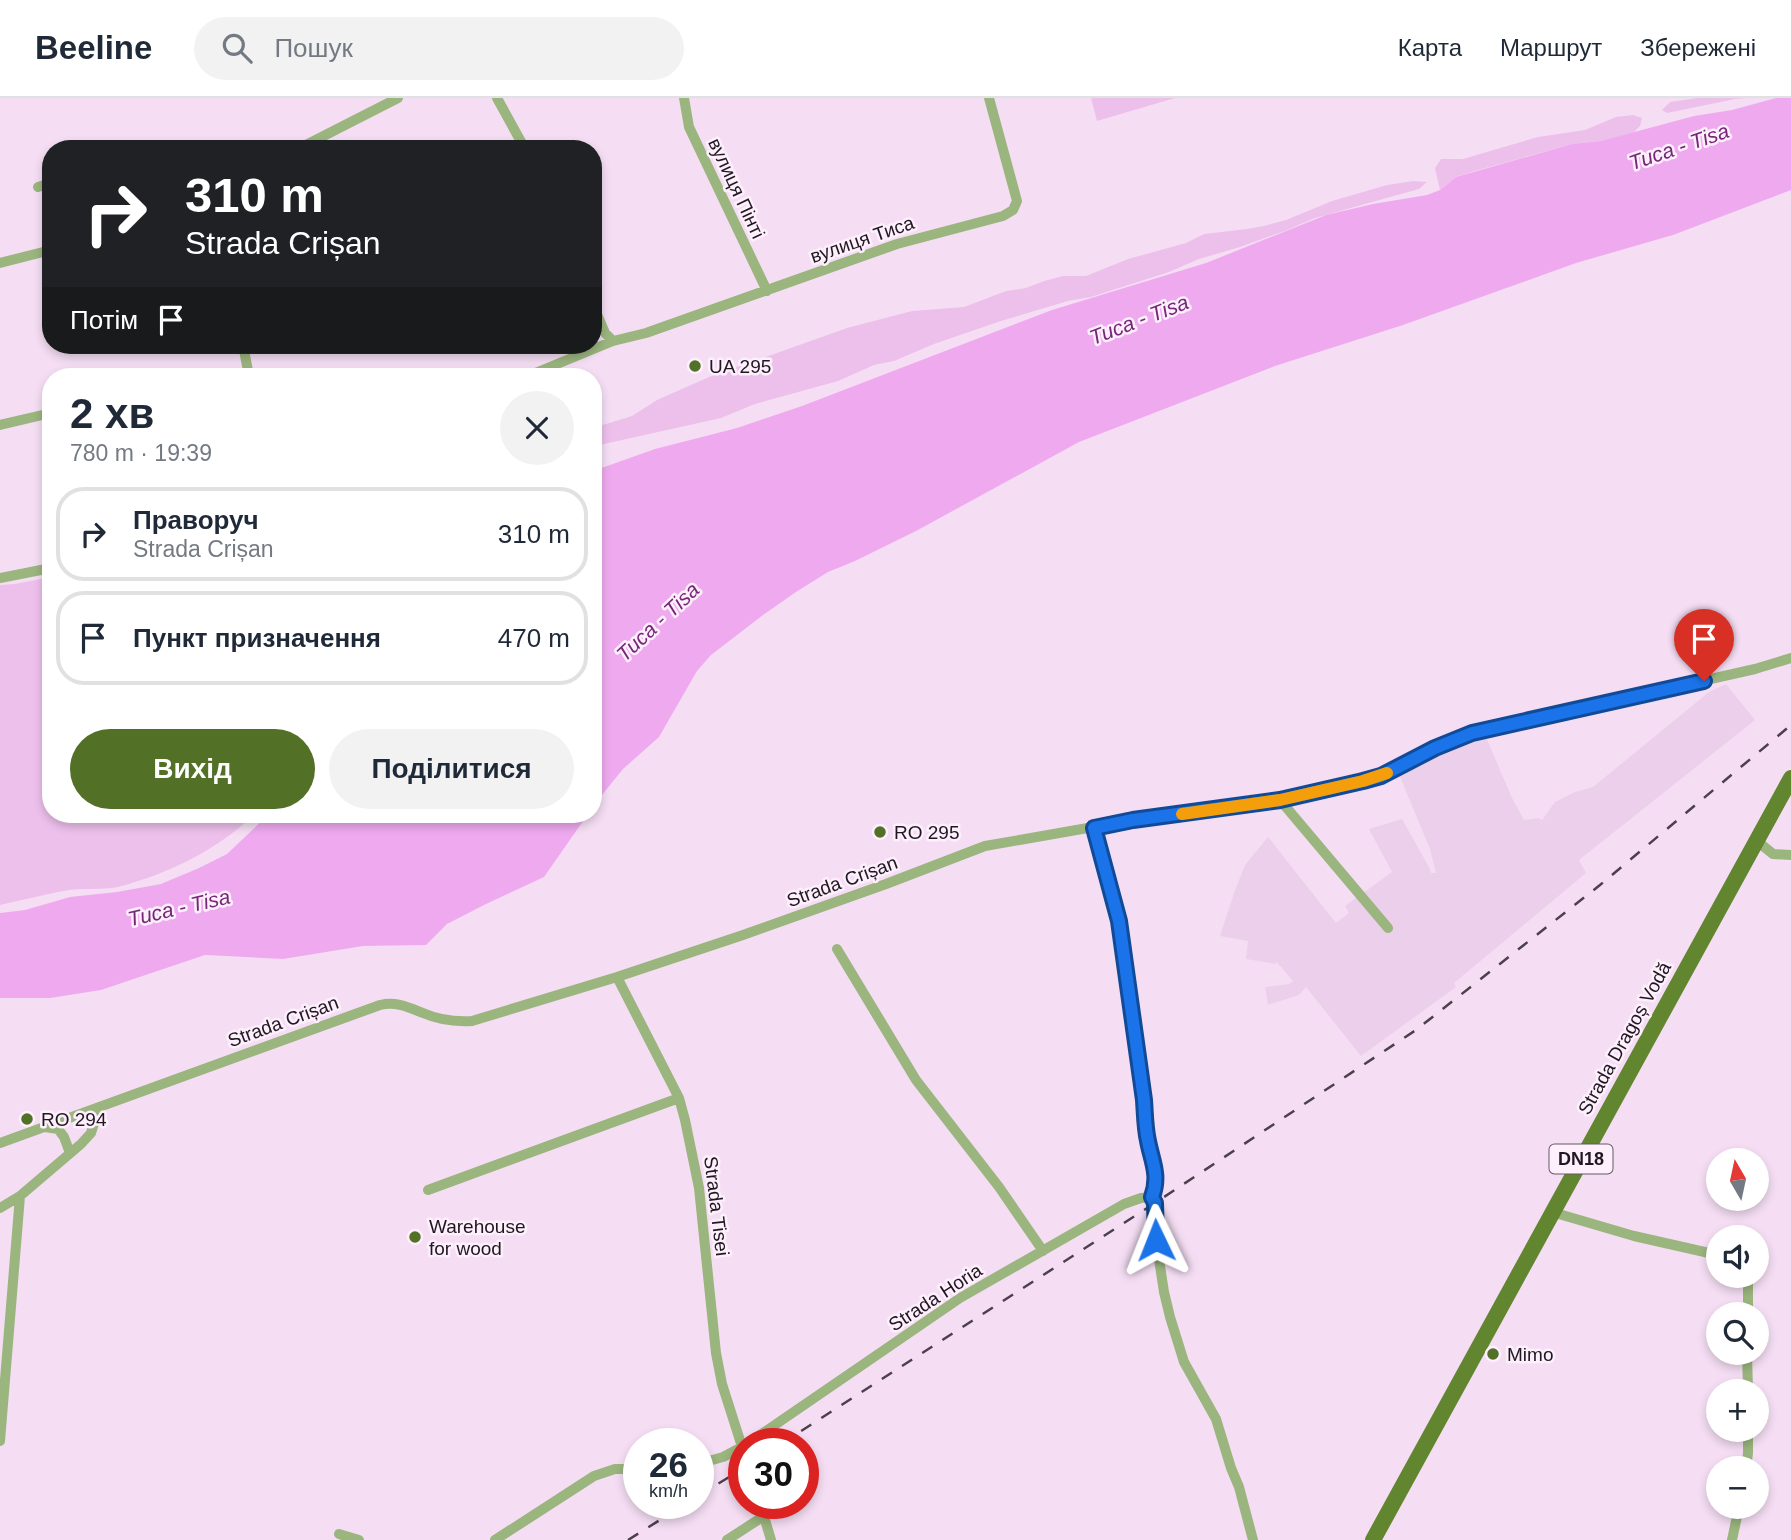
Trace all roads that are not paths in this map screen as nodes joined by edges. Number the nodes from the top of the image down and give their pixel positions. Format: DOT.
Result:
graph roads {
  1 [pos="398,98"];
  2 [pos="497,98"];
  3 [pos="684,98"];
  4 [pos="989,98"];
  5 [pos="316,140"];
  6 [pos="520,140"];
  7 [pos="42,186"];
  8 [pos="38,187"];
  9 [pos="42,252"];
  10 [pos="0,263"];
  11 [pos="766,291"];
  12 [pos="602,326"];
  13 [pos="613,341"];
  14 [pos="602,346"];
  15 [pos="581,354"];
  16 [pos="547,368"];
  17 [pos="42,415"];
  18 [pos="0,425"];
  19 [pos="42,570"];
  20 [pos="0,578"];
  21 [pos="1791,658"];
  22 [pos="1791,778"];
  23 [pos="1280,800"];
  24 [pos="1094,828"];
  25 [pos="1757,841"];
  26 [pos="1791,855"];
  27 [pos="1388,928"];
  28 [pos="838,949"];
  29 [pos="618,976"];
  30 [pos="679,1098"];
  31 [pos="99,1107"];
  32 [pos="44,1126"];
  33 [pos="0,1143"];
  34 [pos="70,1153"];
  35 [pos="428,1190"];
  36 [pos="20,1196"];
  37 [pos="1152,1197"];
  38 [pos="0,1208"];
  39 [pos="1552,1212"];
  40 [pos="1043,1251"];
  41 [pos="1706,1252"];
  42 [pos="737,1428"];
  43 [pos="772,1428"];
  44 [pos="0,1441"];
  45 [pos="623,1469"];
  46 [pos="759,1519"];
  47 [pos="765,1519"];
  48 [pos="1736,1519"];
  49 [pos="339,1534"];
  50 [pos="359,1540"];
  51 [pos="495,1540"];
  52 [pos="727,1540"];
  53 [pos="771,1540"];
  54 [pos="1253,1540"];
  55 [pos="1373,1540"];
  56 [pos="1732,1540"];
  1 -- 5 [label="street"];
  2 -- 6 [label="street"];
  3 -- 11 [label="street, вулиця Пінті"];
  4 -- 11 [label="street, вулиця Тиса"];
  7 -- 8 [label="street"];
  9 -- 10 [label="street"];
  11 -- 13 [label="street, вулиця Тиса"];
  12 -- 13 [label="street"];
  13 -- 14 [label="street, вулиця Тиса"];
  15 -- 16 [label="street, вулиця Тиса"];
  17 -- 18 [label="street"];
  19 -- 20 [label="street"];
  21 -- 23 [label="street, Strada Crișan"];
  22 -- 25 [label="main road, Strada Dragoș Vodă / DN18"];
  23 -- 24 [label="street, Strada Crișan"];
  23 -- 27 [label="street"];
  24 -- 29 [label="street, Strada Crișan"];
  24 -- 37 [label="street"];
  25 -- 26 [label="street"];
  25 -- 39 [label="main road, Strada Dragoș Vodă / DN18"];
  28 -- 40 [label="street"];
  29 -- 30 [label="street, Strada Tisei"];
  29 -- 31 [label="street, Strada Crișan"];
  30 -- 35 [label="street"];
  30 -- 42 [label="street, Strada Tisei"];
  31 -- 32 [label="street, Strada Crișan"];
  31 -- 34 [label="street"];
  32 -- 33 [label="street, Strada Crișan"];
  32 -- 34 [label="street"];
  34 -- 36 [label="street"];
  36 -- 38 [label="street"];
  36 -- 44 [label="street"];
  37 -- 40 [label="street, Strada Horia"];
  37 -- 54 [label="street"];
  39 -- 41 [label="street"];
  39 -- 55 [label="main road, Strada Dragoș Vodă / DN18"];
  40 -- 43 [label="street, Strada Horia"];
  45 -- 51 [label="street"];
  46 -- 52 [label="street"];
  47 -- 53 [label="street"];
  48 -- 56 [label="street"];
  49 -- 50 [label="street"];
}
